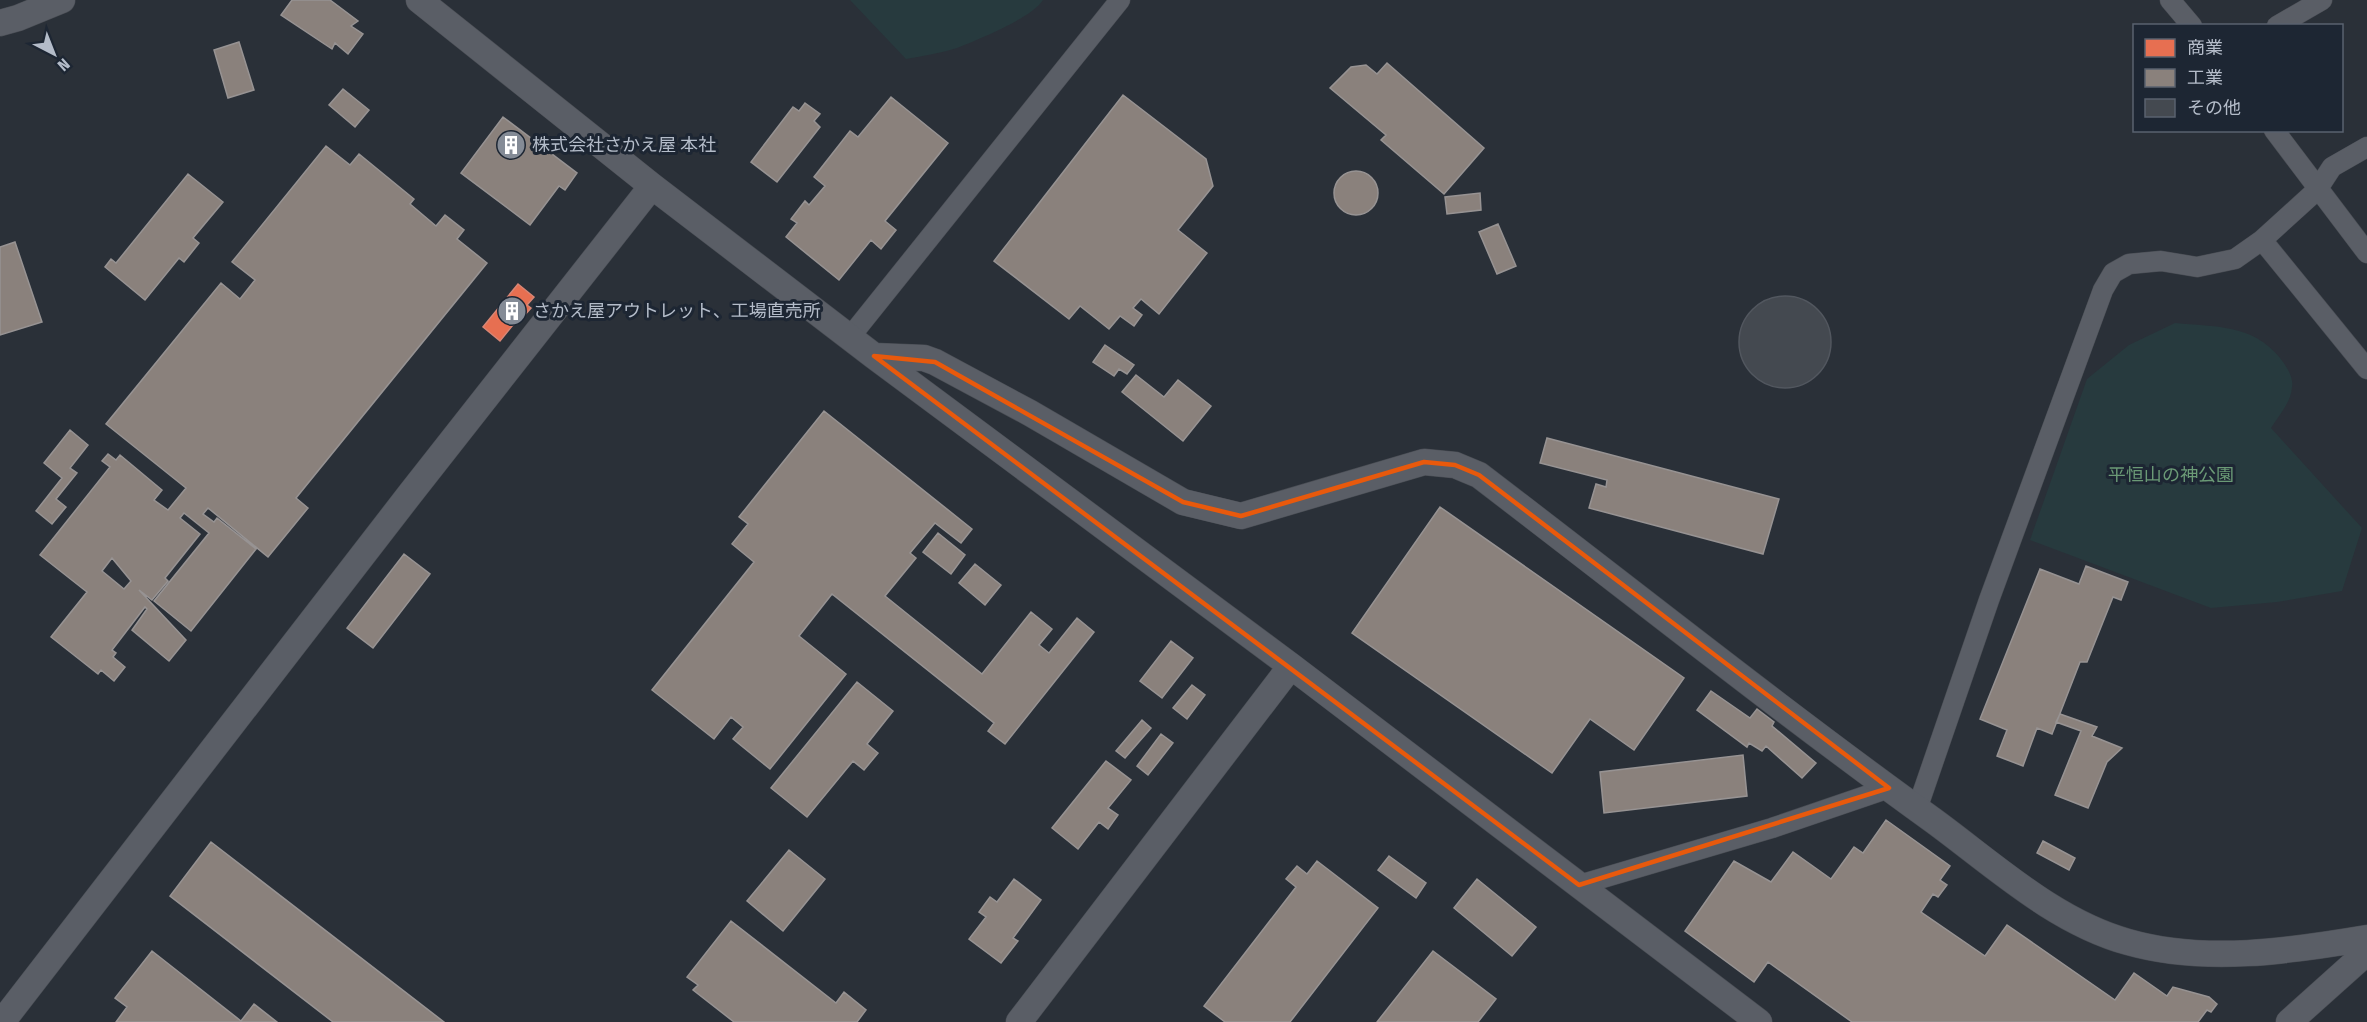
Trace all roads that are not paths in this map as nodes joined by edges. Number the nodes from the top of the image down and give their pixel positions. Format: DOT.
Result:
graph roads {
  1 [pos="62,0"];
  2 [pos="418,0"];
  3 [pos="1120,0"];
  4 [pos="2170,0"];
  5 [pos="2322,0"];
  6 [pos="0,23"];
  7 [pos="2190,24"];
  8 [pos="2280,24"];
  9 [pos="2275,132"];
  10 [pos="2367,147"];
  11 [pos="652,186"];
  12 [pos="2317,190"];
  13 [pos="2262,240"];
  14 [pos="2365,248"];
  15 [pos="850,337"];
  16 [pos="874,356"];
  17 [pos="2367,369"];
  18 [pos="1291,666"];
  19 [pos="1888,788"];
  20 [pos="1917,809"];
  21 [pos="1579,885"];
  22 [pos="2367,938"];
  23 [pos="2367,952"];
  24 [pos="2,1022"];
  25 [pos="1018,1022"];
  26 [pos="1759,1022"];
  27 [pos="2289,1022"];
  1 -- 6 [label="street"];
  2 -- 11 [label="street"];
  3 -- 15 [label="street"];
  4 -- 7 [label="street"];
  5 -- 8 [label="street"];
  9 -- 12 [label="street"];
  10 -- 12 [label="street"];
  11 -- 15 [label="street"];
  11 -- 24 [label="street"];
  12 -- 13 [label="street"];
  12 -- 14 [label="street"];
  13 -- 17 [label="street"];
  13 -- 20 [label="street"];
  15 -- 16 [label="street"];
  16 -- 18 [label="street"];
  16 -- 19 [label="street"];
  18 -- 21 [label="street"];
  18 -- 25 [label="street"];
  19 -- 20 [label="street"];
  19 -- 21 [label="street"];
  20 -- 22 [label="street"];
  21 -- 26 [label="street"];
  23 -- 27 [label="street"];
}
